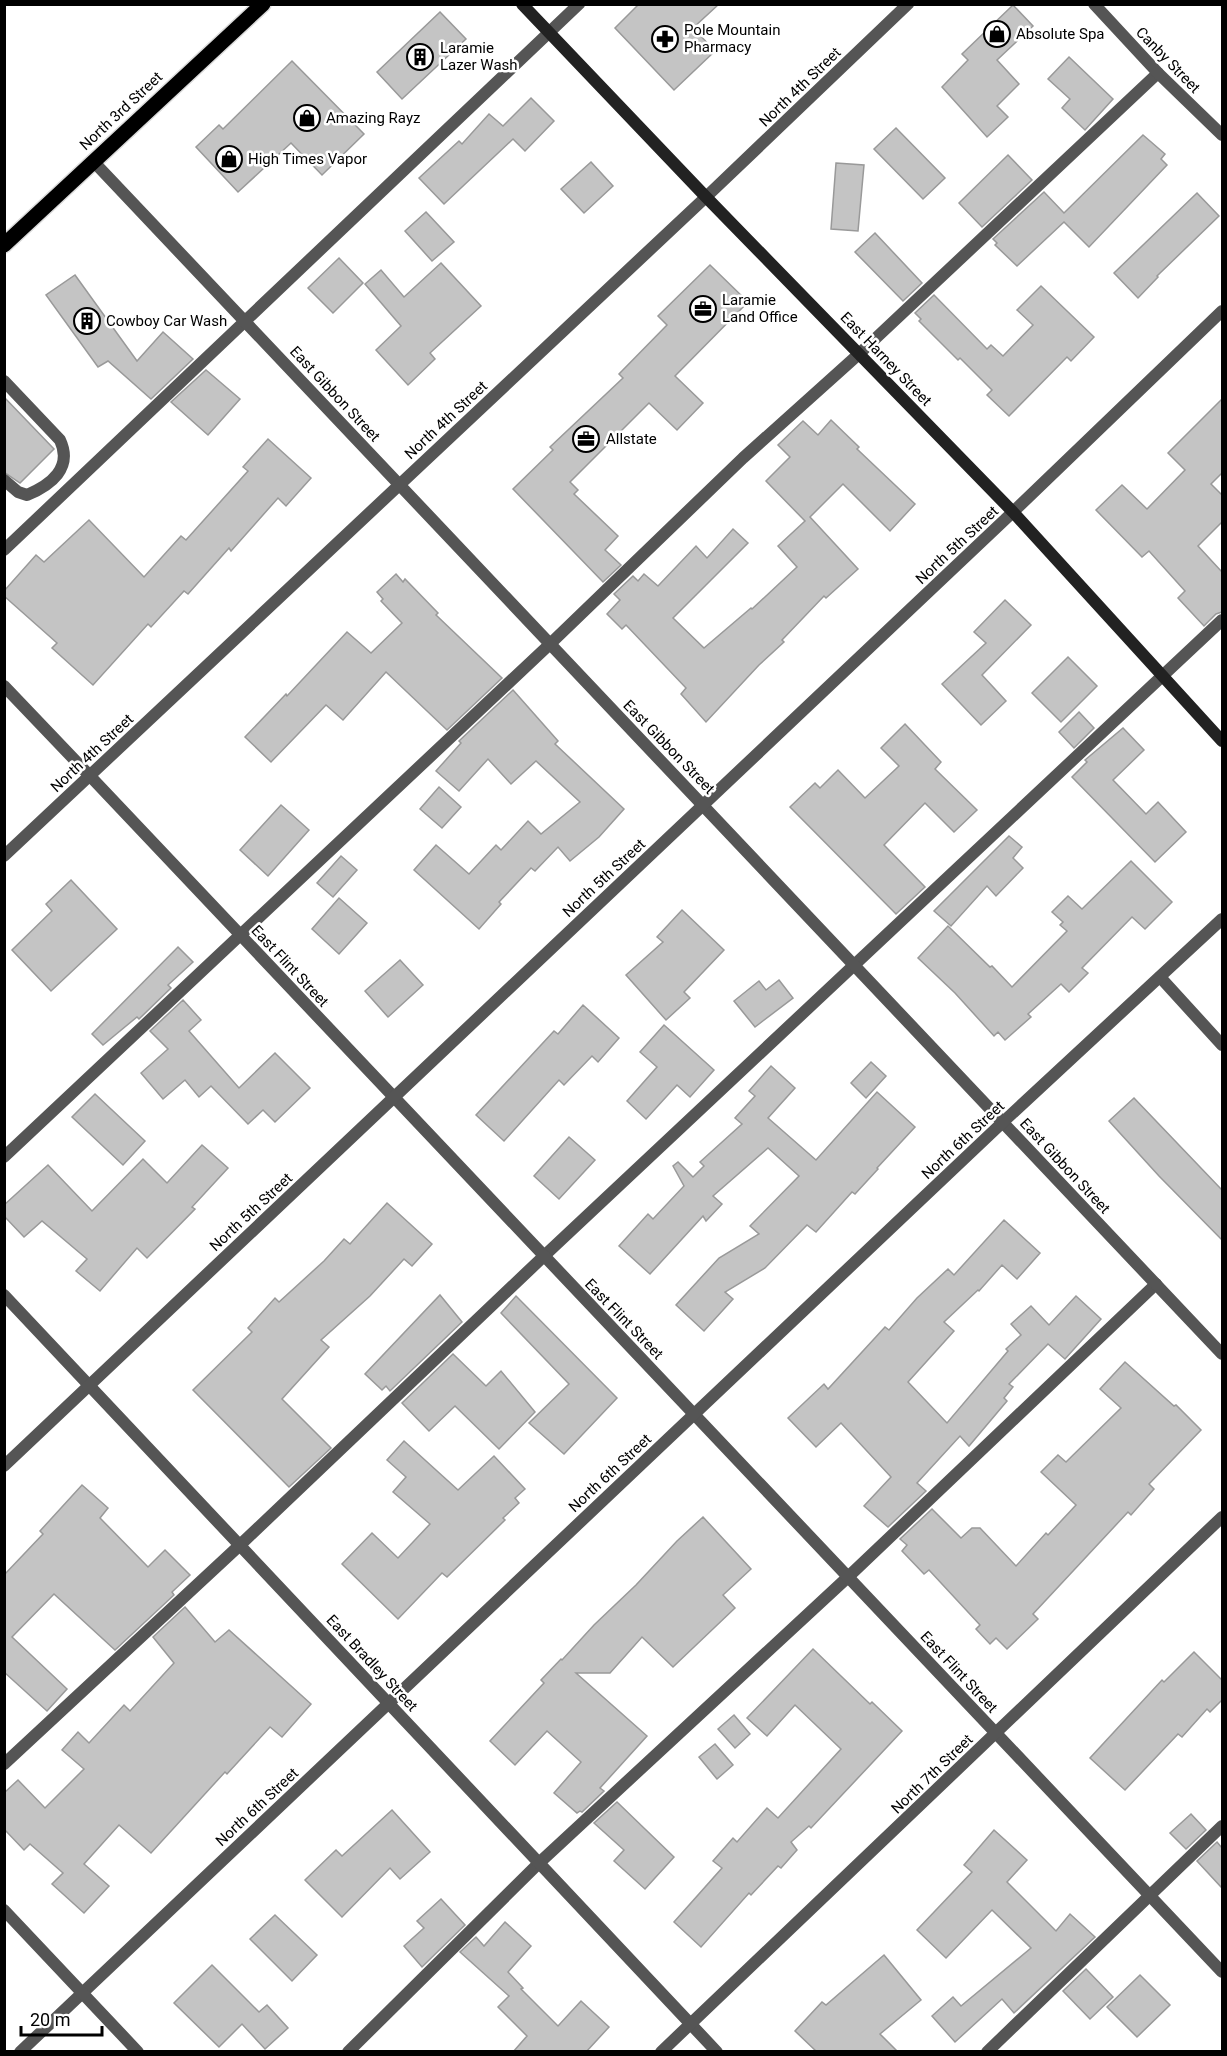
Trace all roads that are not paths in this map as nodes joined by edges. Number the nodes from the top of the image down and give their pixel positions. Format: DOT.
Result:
graph roads {
  1 [pos="263,4"];
  2 [pos="522,4"];
  3 [pos="579,4"];
  4 [pos="908,4"];
  5 [pos="1094,4"];
  6 [pos="549,33"];
  7 [pos="1158,73"];
  8 [pos="1222,135"];
  9 [pos="93,161"];
  10 [pos="706,197"];
  11 [pos="4,245"];
  12 [pos="1222,311"];
  13 [pos="245,321"];
  14 [pos="860,353"];
  15 [pos="4,381"];
  16 [pos="4,480"];
  17 [pos="399,484"];
  18 [pos="1013,512"];
  19 [pos="4,550"];
  20 [pos="1222,620"];
  21 [pos="550,644"];
  22 [pos="1163,677"];
  23 [pos="4,686"];
  24 [pos="1222,741"];
  25 [pos="90,776"];
  26 [pos="703,806"];
  27 [pos="4,856"];
  28 [pos="1222,919"];
  29 [pos="241,936"];
  30 [pos="855,966"];
  31 [pos="1160,977"];
  32 [pos="1222,1045"];
  33 [pos="394,1098"];
  34 [pos="1003,1122"];
  35 [pos="4,1157"];
  36 [pos="544,1256"];
  37 [pos="1156,1284"];
  38 [pos="4,1296"];
  39 [pos="1222,1354"];
  40 [pos="89,1386"];
  41 [pos="694,1414"];
  42 [pos="4,1466"];
  43 [pos="1222,1517"];
  44 [pos="240,1545"];
  45 [pos="848,1577"];
  46 [pos="389,1703"];
  47 [pos="996,1733"];
  48 [pos="4,1764"];
  49 [pos="1222,1826"];
  50 [pos="539,1863"];
  51 [pos="1149,1895"];
  52 [pos="4,1910"];
  53 [pos="1222,1972"];
  54 [pos="83,1993"];
  55 [pos="691,2024"];
  56 [pos="20,2052"];
  57 [pos="138,2052"];
  58 [pos="348,2052"];
  59 [pos="661,2052"];
  60 [pos="717,2052"];
  61 [pos="987,2052"];
  1 -- 9 [label="main road, North 3rd Street"];
  2 -- 6 [label="main road, East Harney Street"];
  3 -- 6 [label="street"];
  4 -- 10 [label="street, North 4th Street"];
  5 -- 7 [label="street, Canby Street"];
  6 -- 10 [label="main road, East Harney Street"];
  6 -- 13 [label="street"];
  7 -- 8 [label="street, Canby Street"];
  7 -- 14 [label="street"];
  9 -- 11 [label="main road, North 3rd Street"];
  9 -- 13 [label="street, East Gibbon Street"];
  10 -- 14 [label="main road, East Harney Street"];
  10 -- 17 [label="street, North 4th Street"];
  12 -- 18 [label="street, North 5th Street"];
  13 -- 17 [label="street, East Gibbon Street"];
  13 -- 19 [label="street"];
  14 -- 18 [label="main road, East Harney Street"];
  14 -- 21 [label="street"];
  15 -- 16 [label="street"];
  17 -- 21 [label="street, East Gibbon Street"];
  17 -- 25 [label="street, North 4th Street"];
  18 -- 22 [label="main road, East Harney Street"];
  18 -- 26 [label="street, North 5th Street"];
  20 -- 22 [label="street"];
  21 -- 26 [label="street, East Gibbon Street"];
  21 -- 29 [label="street"];
  22 -- 24 [label="main road, East Harney Street"];
  22 -- 30 [label="street"];
  23 -- 25 [label="street, East Flint Street"];
  25 -- 27 [label="street, North 4th Street"];
  25 -- 29 [label="street, East Flint Street"];
  26 -- 30 [label="street, East Gibbon Street"];
  26 -- 33 [label="street, North 5th Street"];
  28 -- 31 [label="street, North 6th Street"];
  29 -- 33 [label="street, East Flint Street"];
  29 -- 35 [label="street"];
  30 -- 34 [label="street, East Gibbon Street"];
  30 -- 36 [label="street"];
  31 -- 32 [label="street"];
  31 -- 34 [label="street, North 6th Street"];
  33 -- 36 [label="street, East Flint Street"];
  33 -- 40 [label="street, North 5th Street"];
  34 -- 37 [label="street, East Gibbon Street"];
  34 -- 41 [label="street, North 6th Street"];
  36 -- 41 [label="street, East Flint Street"];
  36 -- 44 [label="street"];
  37 -- 39 [label="street, East Gibbon Street"];
  37 -- 45 [label="street"];
  38 -- 40 [label="street, East Bradley Street"];
  40 -- 42 [label="street, North 5th Street"];
  40 -- 44 [label="street, East Bradley Street"];
  41 -- 45 [label="street, East Flint Street"];
  41 -- 46 [label="street, North 6th Street"];
  43 -- 47 [label="street, North 7th Street"];
  44 -- 46 [label="street, East Bradley Street"];
  44 -- 48 [label="street"];
  45 -- 47 [label="street, East Flint Street"];
  45 -- 50 [label="street"];
  46 -- 50 [label="street, East Bradley Street"];
  46 -- 54 [label="street, North 6th Street"];
  47 -- 51 [label="street, East Flint Street"];
  47 -- 55 [label="street, North 7th Street"];
  49 -- 51 [label="street"];
  50 -- 55 [label="street, East Bradley Street"];
  50 -- 58 [label="street"];
  51 -- 53 [label="street, East Flint Street"];
  51 -- 61 [label="street"];
  52 -- 54 [label="street"];
  54 -- 56 [label="street, North 6th Street"];
  54 -- 57 [label="street"];
  55 -- 59 [label="street, North 7th Street"];
  55 -- 60 [label="street, East Bradley Street"];
}
